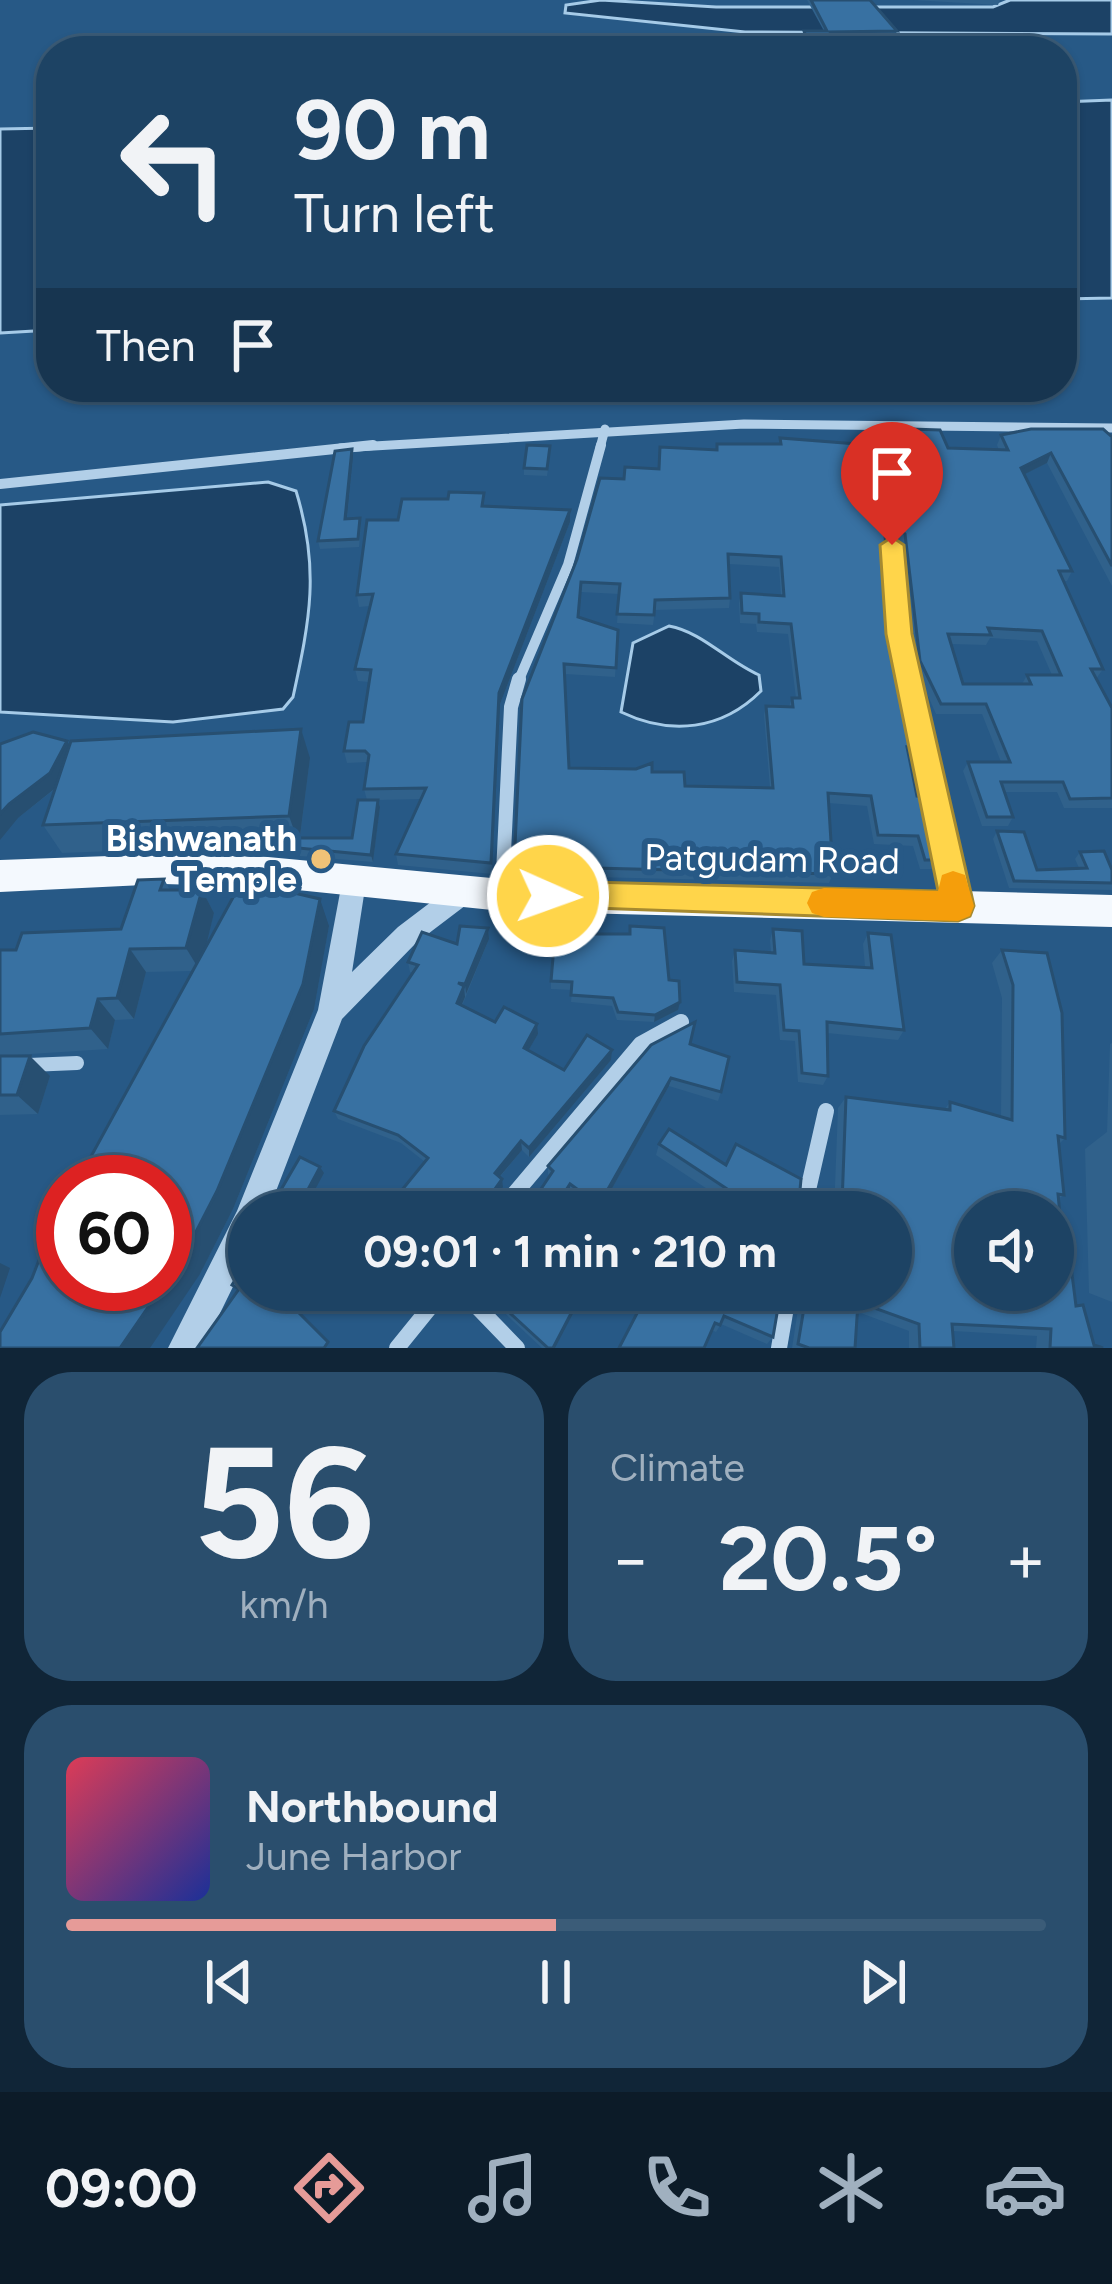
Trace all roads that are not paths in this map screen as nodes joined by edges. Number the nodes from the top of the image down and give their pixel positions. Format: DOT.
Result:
graph roads {
  1 [pos="1112,428"];
  2 [pos="605,429"];
  3 [pos="0,484"];
  4 [pos="892,545"];
  5 [pos="0,875"];
  6 [pos="354,882"];
  7 [pos="466,890"];
  8 [pos="502,895"];
  9 [pos="958,906"];
  10 [pos="1112,911"];
  11 [pos="332,1010"];
  12 [pos="681,1022"];
  13 [pos="77,1064"];
  14 [pos="19,1066"];
  15 [pos="826,1111"];
  16 [pos="261,1191"];
  17 [pos="517,1191"];
  18 [pos="808,1191"];
  19 [pos="228,1262"];
  20 [pos="427,1311"];
  21 [pos="481,1311"];
  22 [pos="785,1311"];
  23 [pos="185,1348"];
  24 [pos="397,1348"];
  25 [pos="517,1348"];
  26 [pos="779,1348"];
  1 -- 2 [label="street"];
  2 -- 3 [label="street"];
  2 -- 8 [label="street"];
  4 -- 9 [label="street"];
  5 -- 6 [label="main road, Patgudam Road"];
  6 -- 7 [label="main road, Patgudam Road"];
  6 -- 11 [label="street"];
  7 -- 8 [label="main road, Patgudam Road"];
  7 -- 11 [label="street"];
  8 -- 9 [label="main road, Patgudam Road"];
  9 -- 10 [label="main road, Patgudam Road"];
  11 -- 16 [label="street"];
  12 -- 17 [label="street"];
  13 -- 14 [label="lane"];
  15 -- 18 [label="street"];
  19 -- 23 [label="street"];
  20 -- 24 [label="street"];
  21 -- 25 [label="street"];
  22 -- 26 [label="street"];
}
